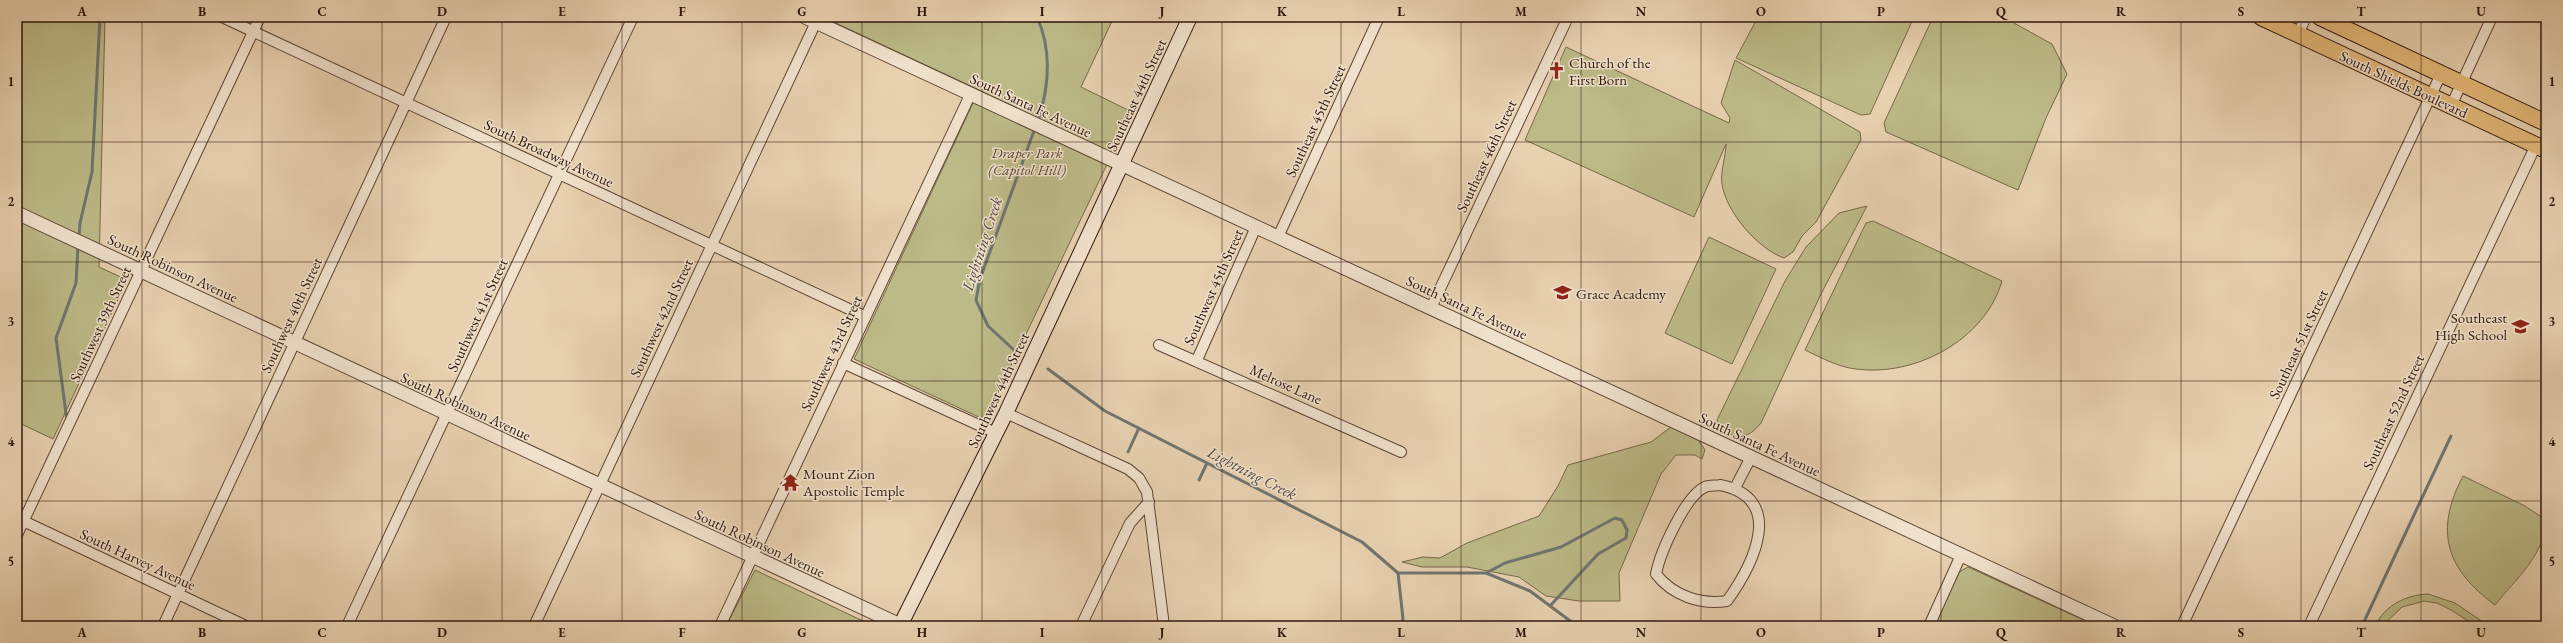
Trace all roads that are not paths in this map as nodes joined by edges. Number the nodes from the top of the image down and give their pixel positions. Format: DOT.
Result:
graph roads {
  1 [pos="222,17"];
  2 [pos="260,17"];
  3 [pos="446,17"];
  4 [pos="633,17"];
  5 [pos="1190,17"];
  6 [pos="1379,17"];
  7 [pos="1568,17"];
  8 [pos="2261,17"];
  9 [pos="2306,17"];
  10 [pos="2320,17"];
  11 [pos="2492,17"];
  12 [pos="810,20"];
  13 [pos="253,32"];
  14 [pos="2298,34"];
  15 [pos="2441,74"];
  16 [pos="2462,84"];
  17 [pos="971,93"];
  18 [pos="2431,97"];
  19 [pos="406,103"];
  20 [pos="2451,106"];
  21 [pos="2546,123"];
  22 [pos="2541,147"];
  23 [pos="1122,166"];
  24 [pos="559,174"];
  25 [pos="17,213"];
  26 [pos="1256,227"];
  27 [pos="1278,237"];
  28 [pos="711,245"];
  29 [pos="142,272"];
  30 [pos="1431,308"];
  31 [pos="864,316"];
  32 [pos="295,343"];
  33 [pos="1159,345"];
  34 [pos="1197,360"];
  35 [pos="843,363"];
  36 [pos="1006,413"];
  37 [pos="447,414"];
  38 [pos="996,433"];
  39 [pos="1401,452"];
  40 [pos="1751,457"];
  41 [pos="599,485"];
  42 [pos="1735,488"];
  43 [pos="1149,502"];
  44 [pos="20,520"];
  45 [pos="17,535"];
  46 [pos="1961,555"];
  47 [pos="752,556"];
  48 [pos="178,594"];
  49 [pos="163,626"];
  50 [pos="246,626"];
  51 [pos="347,626"];
  52 [pos="534,626"];
  53 [pos="720,626"];
  54 [pos="901,626"];
  55 [pos="1081,626"];
  56 [pos="1164,626"];
  57 [pos="1929,626"];
  58 [pos="2114,626"];
  59 [pos="2182,626"];
  60 [pos="2309,626"];
  1 -- 13 [label="street, South Broadway Avenue"];
  2 -- 13 [label="street, Southwest 39th Street"];
  3 -- 19 [label="street, Southwest 40th Street"];
  4 -- 24 [label="street, Southwest 41st Street"];
  5 -- 23 [label="main road, Southeast 44th Street"];
  6 -- 27 [label="street, Southeast 45th Street"];
  7 -- 30 [label="street, Southeast 46th Street"];
  8 -- 14 [label="main road, South Shields Boulevard"];
  9 -- 14 [label="street"];
  10 -- 15 [label="main road, South Shields Boulevard"];
  11 -- 16 [label="street"];
  12 -- 17 [label="street, South Santa Fe Avenue"];
  12 -- 28 [label="street, Southwest 42nd Street"];
  13 -- 19 [label="street, South Broadway Avenue"];
  13 -- 29 [label="street, Southwest 39th Street"];
  14 -- 18 [label="main road, South Shields Boulevard"];
  15 -- 16 [label="main road, South Shields Boulevard"];
  15 -- 18 [label="street, Southeast 51st Street"];
  16 -- 20 [label="street"];
  16 -- 21 [label="main road, South Shields Boulevard"];
  17 -- 23 [label="street, South Santa Fe Avenue"];
  17 -- 31 [label="street, Southwest 43rd Street"];
  18 -- 20 [label="main road, South Shields Boulevard"];
  18 -- 59 [label="street, Southeast 51st Street"];
  19 -- 24 [label="street, South Broadway Avenue"];
  19 -- 32 [label="street, Southwest 40th Street"];
  20 -- 22 [label="main road, South Shields Boulevard"];
  22 -- 60 [label="street, Southeast 52nd Street"];
  23 -- 26 [label="street, South Santa Fe Avenue"];
  23 -- 36 [label="main road, Southwest 44th Street"];
  24 -- 28 [label="street, South Broadway Avenue"];
  24 -- 37 [label="street, Southwest 41st Street"];
  25 -- 29 [label="street, South Robinson Avenue"];
  26 -- 27 [label="street, South Santa Fe Avenue"];
  26 -- 34 [label="street, Southwest 45th Street"];
  27 -- 30 [label="street, South Santa Fe Avenue"];
  28 -- 31 [label="street, South Broadway Avenue"];
  28 -- 41 [label="street, Southwest 42nd Street"];
  29 -- 32 [label="street, South Robinson Avenue"];
  29 -- 44 [label="street, Southwest 39th Street"];
  30 -- 40 [label="street, South Santa Fe Avenue"];
  31 -- 35 [label="street, Southwest 43rd Street"];
  32 -- 37 [label="street, South Robinson Avenue"];
  32 -- 48 [label="street, Southwest 40th Street"];
  33 -- 34 [label="street, Melrose Lane"];
  34 -- 39 [label="street, Melrose Lane"];
  35 -- 38 [label="street"];
  35 -- 47 [label="street, Southwest 43rd Street"];
  36 -- 38 [label="main road, Southwest 44th Street"];
  36 -- 43 [label="street"];
  37 -- 41 [label="street, South Robinson Avenue"];
  37 -- 51 [label="street, Southwest 41st Street"];
  38 -- 54 [label="main road, Southwest 44th Street"];
  40 -- 42 [label="street"];
  40 -- 46 [label="street, South Santa Fe Avenue"];
  41 -- 47 [label="street, South Robinson Avenue"];
  41 -- 52 [label="street, Southwest 42nd Street"];
  42 -- 42 [label="street"];
  43 -- 55 [label="street"];
  43 -- 56 [label="street"];
  44 -- 45 [label="street, Southwest 39th Street"];
  44 -- 48 [label="street, South Harvey Avenue"];
  46 -- 57 [label="street"];
  46 -- 58 [label="street, South Santa Fe Avenue"];
  47 -- 53 [label="street, Southwest 43rd Street"];
  47 -- 54 [label="street, South Robinson Avenue"];
  48 -- 49 [label="street, Southwest 40th Street"];
  48 -- 50 [label="street, South Harvey Avenue"];
}
